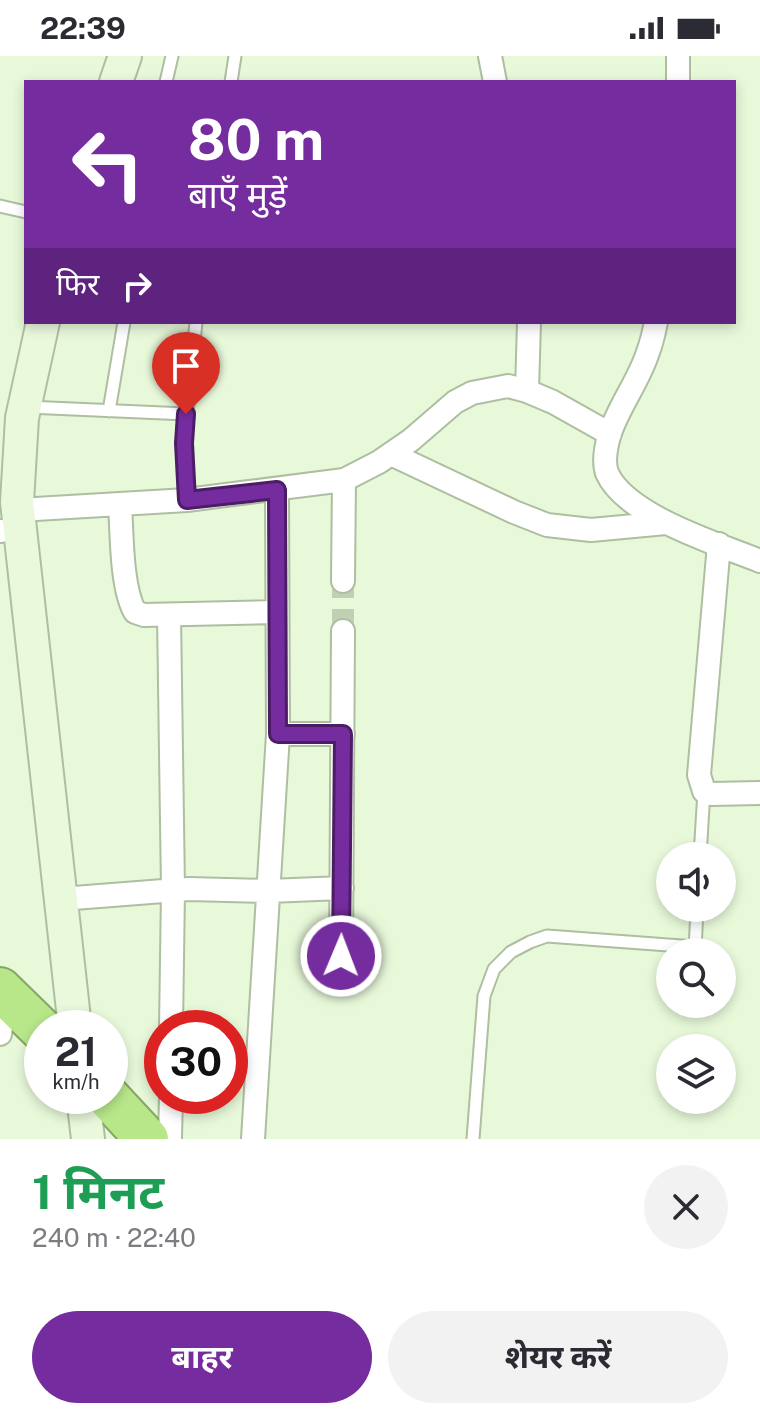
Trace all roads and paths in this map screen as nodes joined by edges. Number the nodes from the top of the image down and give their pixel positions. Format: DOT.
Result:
graph roads {
  1 [pos="125,56"];
  2 [pos="172,56"];
  3 [pos="235,56"];
  4 [pos="490,56"];
  5 [pos="678,56"];
  6 [pos="117,80"];
  7 [pos="166,80"];
  8 [pos="231,80"];
  9 [pos="495,80"];
  10 [pos="678,80"];
  11 [pos="0,206"];
  12 [pos="24,212"];
  13 [pos="42,324"];
  14 [pos="124,324"];
  15 [pos="196,324"];
  16 [pos="529,324"];
  17 [pos="655,324"];
  18 [pos="527,391"];
  19 [pos="109,411"];
  20 [pos="186,414"];
  21 [pos="16,415"];
  22 [pos="610,434"];
  23 [pos="391,454"];
  24 [pos="344,480"];
  25 [pos="277,490"];
  26 [pos="187,500"];
  27 [pos="120,504"];
  28 [pos="7,521"];
  29 [pos="666,523"];
  30 [pos="719,544"];
  31 [pos="760,561"];
  32 [pos="343,581"];
  33 [pos="277,612"];
  34 [pos="169,615"];
  35 [pos="343,631"];
  36 [pos="278,734"];
  37 [pos="343,734"];
  38 [pos="704,791"];
  39 [pos="760,793"];
  40 [pos="701,842"];
  41 [pos="342,888"];
  42 [pos="173,890"];
  43 [pos="269,891"];
  44 [pos="61,899"];
  45 [pos="656,946"];
  46 [pos="341,956"];
  47 [pos="2,1006"];
  48 [pos="73,1010"];
  49 [pos="171,1010"];
  50 [pos="24,1019"];
  51 [pos="85,1114"];
  52 [pos="124,1114"];
  53 [pos="171,1114"];
  54 [pos="88,1139"];
  55 [pos="147,1139"];
  56 [pos="170,1139"];
  57 [pos="253,1139"];
  58 [pos="473,1139"];
  1 -- 6 [label="main road"];
  2 -- 7 [label="lane"];
  3 -- 8 [label="lane"];
  4 -- 9 [label="street"];
  5 -- 10 [label="street"];
  11 -- 12 [label="lane"];
  13 -- 21 [label="main road"];
  14 -- 19 [label="lane"];
  15 -- 20 [label="lane"];
  16 -- 18 [label="street"];
  17 -- 22 [label="street"];
  18 -- 22 [label="street"];
  18 -- 23 [label="street"];
  19 -- 20 [label="lane"];
  19 -- 21 [label="lane"];
  20 -- 26 [label="lane"];
  21 -- 28 [label="main road"];
  22 -- 29 [label="street"];
  23 -- 24 [label="street"];
  23 -- 29 [label="street"];
  24 -- 25 [label="street"];
  24 -- 32 [label="street"];
  25 -- 26 [label="street"];
  25 -- 33 [label="street"];
  26 -- 27 [label="street"];
  27 -- 28 [label="street"];
  27 -- 34 [label="street"];
  28 -- 44 [label="main road"];
  29 -- 30 [label="street"];
  30 -- 31 [label="street"];
  30 -- 38 [label="street"];
  33 -- 34 [label="street"];
  33 -- 36 [label="street"];
  34 -- 42 [label="street"];
  35 -- 37 [label="street"];
  36 -- 37 [label="street"];
  36 -- 43 [label="street"];
  37 -- 41 [label="street"];
  38 -- 39 [label="street"];
  38 -- 40 [label="lane"];
  41 -- 43 [label="street"];
  41 -- 46 [label="street"];
  42 -- 43 [label="street"];
  42 -- 44 [label="street"];
  42 -- 49 [label="street"];
  43 -- 57 [label="street"];
  44 -- 48 [label="main road"];
  45 -- 58 [label="lane"];
  47 -- 50 [label="highway"];
  51 -- 54 [label="main road"];
  52 -- 55 [label="highway"];
  53 -- 56 [label="street"];
}
